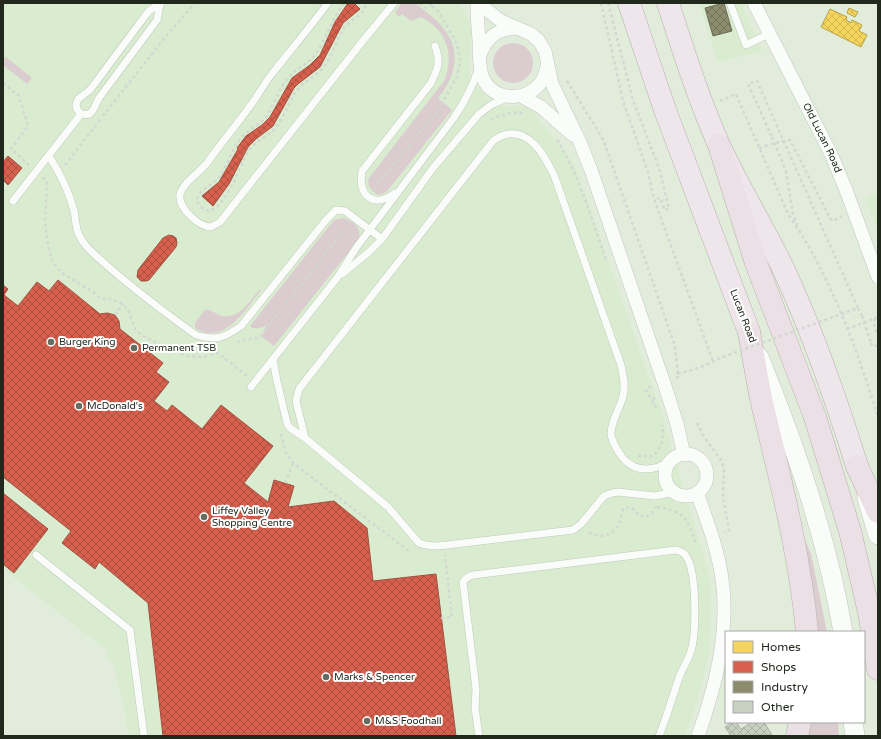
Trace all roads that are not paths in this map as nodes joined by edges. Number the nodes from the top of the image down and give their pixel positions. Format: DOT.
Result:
graph roads {
  1 [pos="159,3"];
  2 [pos="328,3"];
  3 [pos="385,3"];
  4 [pos="394,3"];
  5 [pos="477,3"];
  6 [pos="629,3"];
  7 [pos="668,3"];
  8 [pos="730,3"];
  9 [pos="754,3"];
  10 [pos="385,13"];
  11 [pos="517,28"];
  12 [pos="769,34"];
  13 [pos="435,46"];
  14 [pos="479,61"];
  15 [pos="547,62"];
  16 [pos="515,96"];
  17 [pos="81,114"];
  18 [pos="579,140"];
  19 [pos="719,145"];
  20 [pos="49,156"];
  21 [pos="400,189"];
  22 [pos="13,201"];
  23 [pos="370,230"];
  24 [pos="382,239"];
  25 [pos="878,277"];
  26 [pos="337,278"];
  27 [pos="749,332"];
  28 [pos="273,360"];
  29 [pos="253,385"];
  30 [pos="305,438"];
  31 [pos="684,454"];
  32 [pos="671,461"];
  33 [pos="857,466"];
  34 [pos="674,492"];
  35 [pos="697,493"];
  36 [pos="878,512"];
  37 [pos="878,535"];
  38 [pos="36,555"];
  39 [pos="807,631"];
  40 [pos="843,631"];
  41 [pos="724,641"];
  42 [pos="878,669"];
  43 [pos="800,723"];
  44 [pos="853,723"];
  45 [pos="144,736"];
  46 [pos="479,736"];
  47 [pos="659,736"];
  48 [pos="698,736"];
  49 [pos="797,736"];
  50 [pos="855,736"];
  1 -- 17 [label="lane"];
  1 -- 17 [label="lane"];
  2 -- 10 [label="lane"];
  3 -- 10 [label="lane"];
  4 -- 10 [label="lane"];
  5 -- 11 [label="street"];
  5 -- 14 [label="street"];
  6 -- 27 [label="highway, Lucan Road"];
  7 -- 19 [label="highway"];
  8 -- 12 [label="lane"];
  9 -- 12 [label="street, Old Lucan Road"];
  11 -- 14 [label="street"];
  11 -- 15 [label="street"];
  12 -- 25 [label="street, Old Lucan Road"];
  13 -- 21 [label="lane"];
  14 -- 16 [label="street"];
  14 -- 21 [label="lane"];
  15 -- 16 [label="street"];
  15 -- 18 [label="street"];
  16 -- 18 [label="street"];
  16 -- 24 [label="lane"];
  17 -- 20 [label="lane"];
  18 -- 31 [label="street"];
  19 -- 33 [label="highway"];
  19 -- 42 [label="highway"];
  20 -- 22 [label="lane"];
  20 -- 23 [label="lane"];
  21 -- 23 [label="lane"];
  23 -- 24 [label="lane"];
  23 -- 26 [label="lane"];
  24 -- 26 [label="lane"];
  26 -- 28 [label="lane"];
  27 -- 39 [label="highway"];
  27 -- 40 [label="main road, Lucan Road"];
  28 -- 29 [label="lane"];
  28 -- 30 [label="lane"];
  30 -- 32 [label="lane"];
  30 -- 34 [label="lane"];
  31 -- 32 [label="street"];
  31 -- 35 [label="street"];
  32 -- 34 [label="street"];
  33 -- 36 [label="highway"];
  33 -- 37 [label="main road"];
  34 -- 35 [label="street"];
  35 -- 41 [label="street"];
  38 -- 45 [label="lane"];
  41 -- 48 [label="street"];
  43 -- 49 [label="highway"];
  44 -- 50 [label="main road"];
  46 -- 47 [label="lane"];
}
